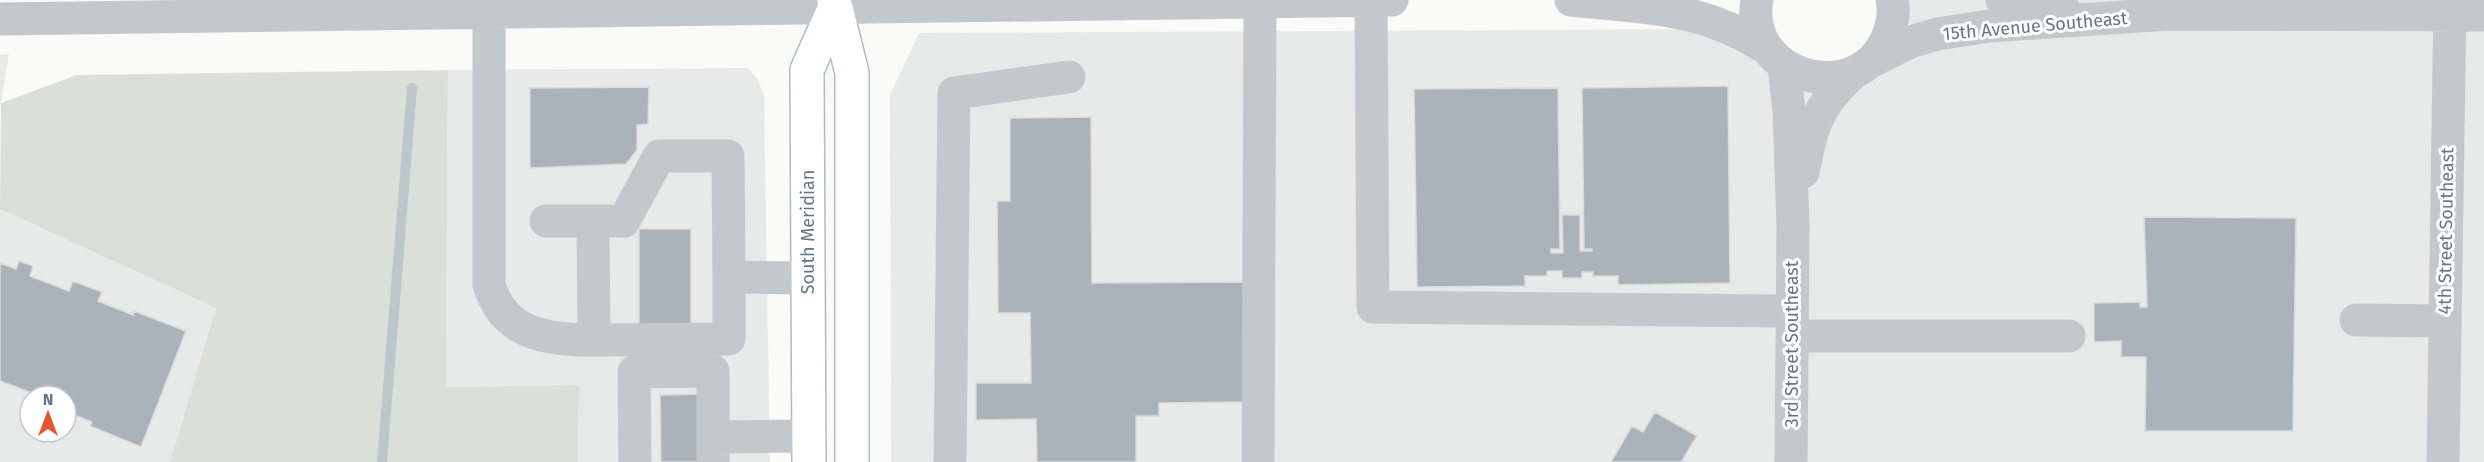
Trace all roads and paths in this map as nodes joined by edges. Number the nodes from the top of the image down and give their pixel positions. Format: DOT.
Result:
graph roads {
  1 [pos="1318,0"];
  2 [pos="1371,0"];
  3 [pos="1392,0"];
  4 [pos="1571,0"];
  5 [pos="1757,0"];
  6 [pos="1893,0"];
  7 [pos="2002,0"];
  8 [pos="1069,2"];
  9 [pos="1260,2"];
  10 [pos="834,3"];
  11 [pos="470,7"];
  12 [pos="2450,8"];
  13 [pos="2169,14"];
  14 [pos="2484,15"];
  15 [pos="0,19"];
  16 [pos="1776,57"];
  17 [pos="1861,68"];
  18 [pos="1069,77"];
  19 [pos="546,221"];
  20 [pos="593,221"];
  21 [pos="1792,226"];
  22 [pos="729,277"];
  23 [pos="808,278"];
  24 [pos="2356,320"];
  25 [pos="2444,321"];
  26 [pos="1792,323"];
  27 [pos="2069,336"];
  28 [pos="594,340"];
  29 [pos="713,449"];
  30 [pos="809,449"];
  31 [pos="634,462"];
  32 [pos="852,462"];
  33 [pos="950,462"];
  34 [pos="1258,462"];
  35 [pos="1791,462"];
  36 [pos="2443,462"];
  1 -- 2 [label="street"];
  1 -- 9 [label="street"];
  2 -- 3 [label="street"];
  2 -- 26 [label="street"];
  4 -- 16 [label="street"];
  5 -- 16 [label="street, 3rd Street Southeast"];
  6 -- 17 [label="street"];
  7 -- 13 [label="street, 15th Avenue Southeast"];
  8 -- 9 [label="street"];
  8 -- 10 [label="street"];
  9 -- 34 [label="street"];
  10 -- 11 [label="street"];
  10 -- 23 [label="main road, South Meridian"];
  10 -- 32 [label="main road"];
  11 -- 15 [label="street"];
  11 -- 28 [label="street"];
  12 -- 13 [label="street, 15th Avenue Southeast"];
  12 -- 14 [label="street, 15th Avenue Southeast"];
  12 -- 25 [label="street, 4th Street Southeast"];
  13 -- 17 [label="street, 15th Avenue Southeast"];
  16 -- 17 [label="street"];
  16 -- 21 [label="street, 3rd Street Southeast"];
  17 -- 21 [label="street, 3rd Street Southeast"];
  18 -- 33 [label="street"];
  19 -- 20 [label="street"];
  20 -- 22 [label="street"];
  20 -- 28 [label="street"];
  21 -- 26 [label="street, 3rd Street Southeast"];
  22 -- 23 [label="street"];
  22 -- 28 [label="street"];
  23 -- 30 [label="main road, South Meridian"];
  24 -- 25 [label="street"];
  25 -- 36 [label="street, 4th Street Southeast"];
  26 -- 27 [label="street"];
  26 -- 35 [label="street, 3rd Street Southeast"];
  29 -- 30 [label="street"];
  29 -- 31 [label="street"];
}
